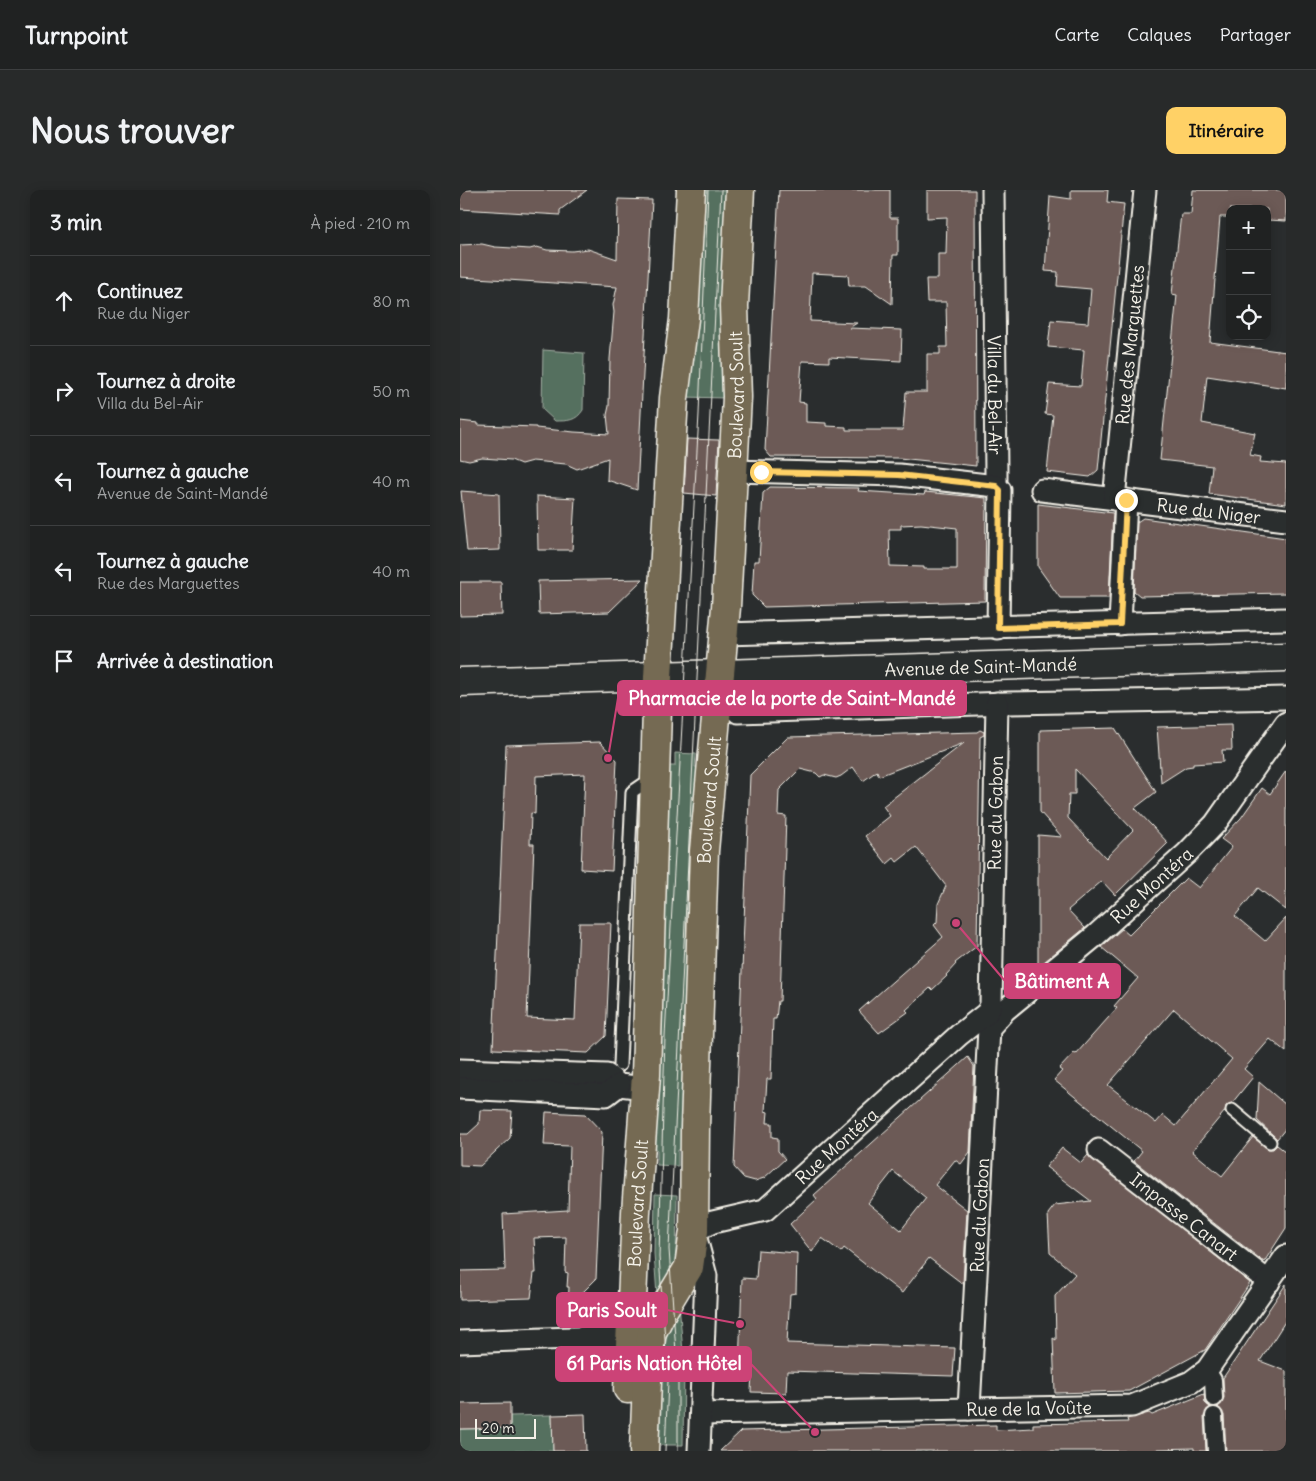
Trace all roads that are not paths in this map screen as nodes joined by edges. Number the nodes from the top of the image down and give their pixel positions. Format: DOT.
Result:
graph roads {
  1 [pos="690,190"];
  2 [pos="740,190"];
  3 [pos="994,190"];
  4 [pos="1142,191"];
  5 [pos="733,471"];
  6 [pos="996,486"];
  7 [pos="1042,490"];
  8 [pos="1120,499"];
  9 [pos="1286,520"];
  10 [pos="1286,619"];
  11 [pos="1120,624"];
  12 [pos="998,628"];
  13 [pos="723,634"];
  14 [pos="1286,657"];
  15 [pos="718,674"];
  16 [pos="658,677"];
  17 [pos="460,682"];
  18 [pos="1286,698"];
  19 [pos="997,703"];
  20 [pos="727,712"];
  21 [pos="1286,723"];
  22 [pos="989,1018"];
  23 [pos="460,1070"];
  24 [pos="628,1079"];
  25 [pos="460,1088"];
  26 [pos="1232,1110"];
  27 [pos="1270,1142"];
  28 [pos="1099,1150"];
  29 [pos="694,1231"];
  30 [pos="1280,1270"];
  31 [pos="630,1341"];
  32 [pos="460,1342"];
  33 [pos="1207,1370"];
  34 [pos="1214,1398"];
  35 [pos="969,1409"];
  36 [pos="701,1414"];
  37 [pos="1214,1416"];
  38 [pos="627,1451"];
  39 [pos="644,1451"];
  40 [pos="699,1451"];
  41 [pos="1216,1451"];
  1 -- 16 [label="main road, Boulevard Soult"];
  2 -- 5 [label="main road, Boulevard Soult"];
  3 -- 6 [label="street, Villa du Bel-Air"];
  4 -- 8 [label="street, Rue des Marguettes"];
  5 -- 6 [label="street"];
  5 -- 13 [label="main road, Boulevard Soult"];
  6 -- 12 [label="street, Villa du Bel-Air"];
  7 -- 8 [label="street, Rue du Niger"];
  8 -- 9 [label="street, Rue du Niger"];
  8 -- 11 [label="street, Rue des Marguettes"];
  10 -- 11 [label="street"];
  11 -- 12 [label="street"];
  12 -- 13 [label="street"];
  13 -- 15 [label="main road, Boulevard Soult"];
  14 -- 15 [label="main road, Avenue de Saint-Mandé"];
  15 -- 16 [label="main road, Avenue de Saint-Mandé"];
  15 -- 20 [label="main road, Boulevard Soult"];
  16 -- 17 [label="main road, Avenue de Saint-Mandé"];
  16 -- 24 [label="main road, Boulevard Soult"];
  18 -- 19 [label="street"];
  19 -- 20 [label="street"];
  19 -- 22 [label="street, Rue du Gabon"];
  20 -- 29 [label="main road, Boulevard Soult"];
  21 -- 22 [label="street, Rue Montéra"];
  22 -- 29 [label="street, Rue Montéra"];
  22 -- 35 [label="street, Rue du Gabon"];
  23 -- 24 [label="street"];
  24 -- 25 [label="street"];
  24 -- 31 [label="main road, Boulevard Soult"];
  26 -- 27 [label="lane"];
  28 -- 30 [label="street, Impasse Canart"];
  29 -- 36 [label="street, Boulevard Soult"];
  29 -- 39 [label="main road, Boulevard Soult"];
  30 -- 33 [label="street, Rue de la Voûte"];
  31 -- 32 [label="street"];
  31 -- 38 [label="main road, Boulevard Soult"];
  33 -- 34 [label="street"];
  33 -- 35 [label="street, Rue de la Voûte"];
  35 -- 36 [label="street, Rue de la Voûte"];
  36 -- 40 [label="street, Boulevard Soult"];
  37 -- 41 [label="street"];
}
